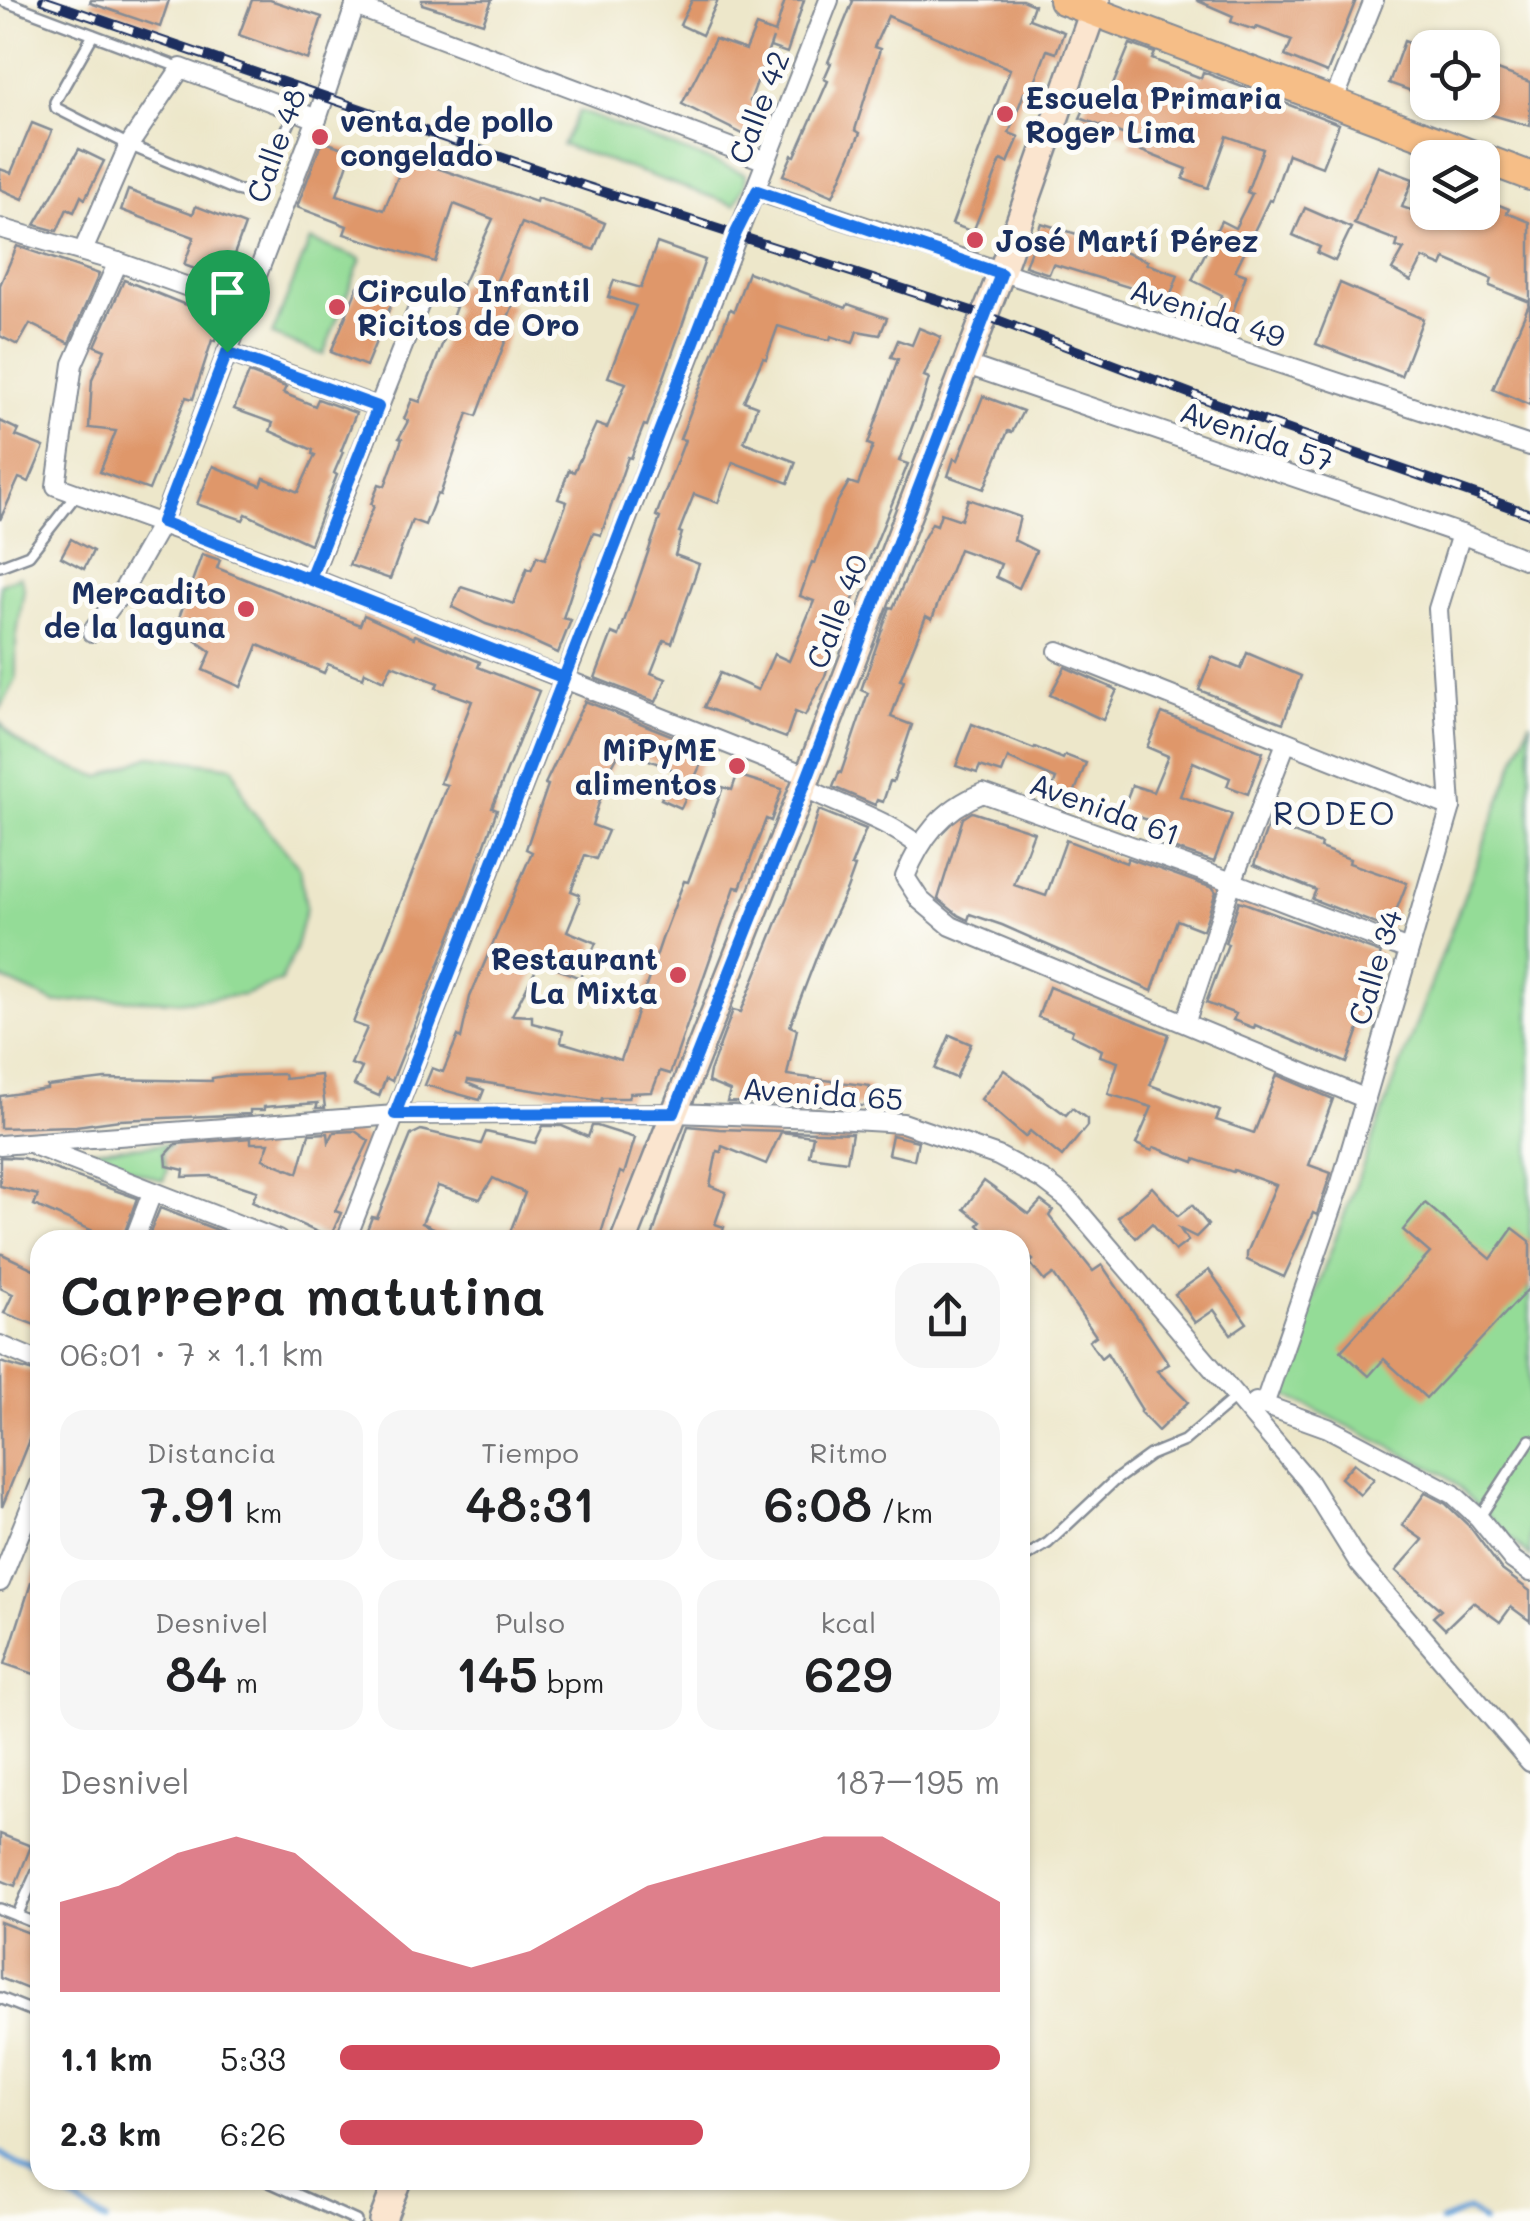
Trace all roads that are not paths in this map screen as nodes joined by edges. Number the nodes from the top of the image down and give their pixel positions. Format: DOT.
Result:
graph roads {
  1 [pos="1,0"];
  2 [pos="829,0"];
  3 [pos="1063,0"];
  4 [pos="1374,0"];
  5 [pos="356,3"];
  6 [pos="1095,6"];
  7 [pos="93,35"];
  8 [pos="181,68"];
  9 [pos="1334,100"];
  10 [pos="296,110"];
  11 [pos="316,118"];
  12 [pos="1436,140"];
  13 [pos="129,146"];
  14 [pos="766,161"];
  15 [pos="1500,165"];
  16 [pos="1530,176"];
  17 [pos="757,191"];
  18 [pos="0,228"];
  19 [pos="84,252"];
  20 [pos="118,262"];
  21 [pos="1001,274"];
  22 [pos="420,303"];
  23 [pos="244,307"];
  24 [pos="227,352"];
  25 [pos="964,364"];
  26 [pos="378,407"];
  27 [pos="1529,446"];
  28 [pos="77,493"];
  29 [pos="162,522"];
  30 [pos="1461,534"];
  31 [pos="1530,561"];
  32 [pos="0,566"];
  33 [pos="310,578"];
  34 [pos="92,632"];
  35 [pos="1058,652"];
  36 [pos="564,678"];
  37 [pos="1286,743"];
  38 [pos="806,782"];
  39 [pos="1451,807"];
  40 [pos="918,845"];
  41 [pos="1232,882"];
  42 [pos="1408,950"];
  43 [pos="1186,1021"];
  44 [pos="1364,1098"];
  45 [pos="674,1113"];
  46 [pos="395,1114"];
  47 [pos="32,1144"];
  48 [pos="0,1145"];
  49 [pos="152,1192"];
  50 [pos="138,1230"];
  51 [pos="252,1230"];
  52 [pos="350,1230"];
  53 [pos="628,1230"];
  54 [pos="0,1345"];
  55 [pos="30,1358"];
  56 [pos="1236,1396"];
  57 [pos="1264,1405"];
  58 [pos="1530,1440"];
  59 [pos="30,1508"];
  60 [pos="1479,1518"];
  61 [pos="1030,1554"];
  62 [pos="1530,1572"];
  63 [pos="0,1582"];
  64 [pos="1530,1762"];
  65 [pos="30,1886"];
  66 [pos="0,1909"];
  67 [pos="16,1916"];
  68 [pos="30,1921"];
  69 [pos="0,1998"];
  70 [pos="30,2010"];
  71 [pos="287,2190"];
  72 [pos="394,2190"];
  73 [pos="356,2221"];
  74 [pos="382,2221"];
  1 -- 7 [label="lane"];
  2 -- 14 [label="street, Calle 42"];
  3 -- 6 [label="main road"];
  4 -- 9 [label="street"];
  5 -- 11 [label="street, Calle 48"];
  5 -- 14 [label="street"];
  6 -- 9 [label="main road"];
  6 -- 21 [label="main road, Calle 40"];
  7 -- 8 [label="lane"];
  7 -- 13 [label="lane"];
  8 -- 10 [label="street"];
  8 -- 13 [label="street"];
  9 -- 12 [label="main road"];
  10 -- 11 [label="street"];
  10 -- 13 [label="lane"];
  11 -- 23 [label="street, Calle 48"];
  13 -- 19 [label="street"];
  14 -- 17 [label="street, Calle 42"];
  15 -- 16 [label="main road"];
  17 -- 21 [label="street, Avenida 49"];
  17 -- 36 [label="street, Calle 42"];
  18 -- 19 [label="street"];
  19 -- 20 [label="street"];
  20 -- 23 [label="street"];
  20 -- 28 [label="street"];
  21 -- 25 [label="main road, Calle 40"];
  21 -- 27 [label="street, Avenida 49"];
  22 -- 26 [label="street"];
  23 -- 24 [label="street, Calle 48"];
  24 -- 26 [label="street"];
  24 -- 29 [label="street, Calle 48"];
  25 -- 30 [label="street, Avenida 57"];
  25 -- 38 [label="main road, Calle 40"];
  26 -- 33 [label="street"];
  28 -- 29 [label="street"];
  28 -- 32 [label="lane"];
  29 -- 33 [label="street"];
  29 -- 34 [label="street, Calle 48"];
  30 -- 31 [label="street, Avenida 57"];
  30 -- 39 [label="street, Calle 34"];
  33 -- 36 [label="street"];
  35 -- 37 [label="street"];
  36 -- 38 [label="street"];
  36 -- 46 [label="street, Calle 42"];
  37 -- 39 [label="street"];
  37 -- 41 [label="street"];
  38 -- 40 [label="street"];
  38 -- 45 [label="main road, Calle 40"];
  39 -- 42 [label="street, Calle 34"];
  40 -- 41 [label="street, Avenida 61"];
  40 -- 43 [label="street"];
  41 -- 42 [label="street, Avenida 61"];
  41 -- 43 [label="street"];
  42 -- 44 [label="street, Calle 34"];
  43 -- 44 [label="street"];
  44 -- 57 [label="street, Calle 34"];
  45 -- 46 [label="street, Avenida 65"];
  45 -- 53 [label="main road, Calle 40"];
  45 -- 56 [label="street, Avenida 65"];
  46 -- 47 [label="street, Avenida 65"];
  46 -- 52 [label="street, Calle 42"];
  47 -- 48 [label="street, Avenida 65"];
  47 -- 49 [label="street"];
  49 -- 50 [label="street"];
  49 -- 51 [label="street"];
  54 -- 55 [label="street"];
  56 -- 57 [label="street"];
  56 -- 61 [label="lane"];
  56 -- 64 [label="street, Avenida 65"];
  57 -- 60 [label="street"];
  58 -- 60 [label="lane"];
  59 -- 63 [label="street"];
  60 -- 62 [label="street"];
  65 -- 67 [label="lane"];
  66 -- 67 [label="lane"];
  67 -- 68 [label="lane"];
  69 -- 70 [label="lane"];
  71 -- 73 [label="lane"];
  72 -- 74 [label="main road"];
}
